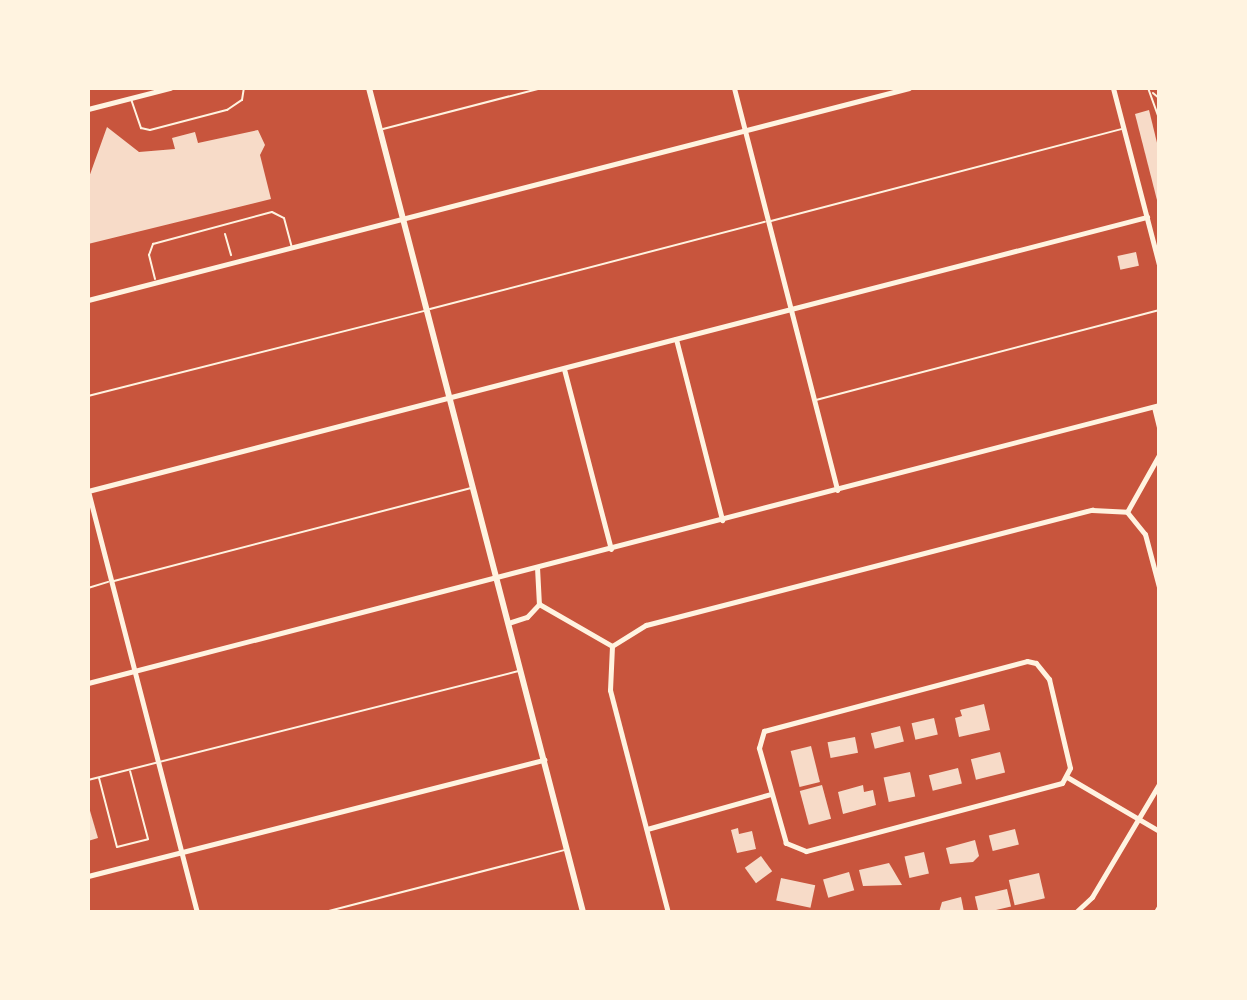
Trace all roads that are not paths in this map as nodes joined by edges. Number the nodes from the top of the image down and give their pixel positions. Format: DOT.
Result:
graph roads {
  1 [pos="170,88"];
  2 [pos="244,88"];
  3 [pos="369,88"];
  4 [pos="541,88"];
  5 [pos="734,88"];
  6 [pos="909,88"];
  7 [pos="1113,88"];
  8 [pos="1148,88"];
  9 [pos="1152,93"];
  10 [pos="130,98"];
  11 [pos="1159,98"];
  12 [pos="88,109"];
  13 [pos="1159,118"];
  14 [pos="380,129"];
  15 [pos="1124,129"];
  16 [pos="745,130"];
  17 [pos="1147,217"];
  18 [pos="404,220"];
  19 [pos="767,222"];
  20 [pos="292,249"];
  21 [pos="1159,265"];
  22 [pos="157,284"];
  23 [pos="88,300"];
  24 [pos="791,309"];
  25 [pos="427,310"];
  26 [pos="1159,310"];
  27 [pos="676,339"];
  28 [pos="564,369"];
  29 [pos="88,396"];
  30 [pos="450,398"];
  31 [pos="813,401"];
  32 [pos="1156,406"];
  33 [pos="1159,427"];
  34 [pos="1159,455"];
  35 [pos="473,488"];
  36 [pos="837,490"];
  37 [pos="88,491"];
  38 [pos="1127,512"];
  39 [pos="722,520"];
  40 [pos="611,549"];
  41 [pos="537,567"];
  42 [pos="497,579"];
  43 [pos="112,581"];
  44 [pos="1159,587"];
  45 [pos="88,588"];
  46 [pos="539,604"];
  47 [pos="508,623"];
  48 [pos="612,646"];
  49 [pos="520,670"];
  50 [pos="135,671"];
  51 [pos="88,683"];
  52 [pos="544,760"];
  53 [pos="158,761"];
  54 [pos="129,769"];
  55 [pos="1067,776"];
  56 [pos="98,777"];
  57 [pos="88,780"];
  58 [pos="1159,784"];
  59 [pos="771,794"];
  60 [pos="1138,819"];
  61 [pos="647,829"];
  62 [pos="1159,831"];
  63 [pos="566,850"];
  64 [pos="182,852"];
  65 [pos="88,876"];
  66 [pos="1159,905"];
  67 [pos="197,912"];
  68 [pos="325,912"];
  69 [pos="583,912"];
  70 [pos="668,912"];
  71 [pos="1076,912"];
  72 [pos="1155,912"];
  1 -- 10 [label="street"];
  2 -- 10 [label="lane"];
  3 -- 14 [label="street"];
  4 -- 14 [label="lane"];
  5 -- 16 [label="street"];
  6 -- 16 [label="street"];
  7 -- 15 [label="street"];
  8 -- 9 [label="lane"];
  9 -- 11 [label="lane"];
  9 -- 13 [label="lane"];
  10 -- 12 [label="street"];
  14 -- 18 [label="street"];
  15 -- 17 [label="street"];
  15 -- 19 [label="lane"];
  16 -- 18 [label="street"];
  16 -- 19 [label="street"];
  17 -- 21 [label="street"];
  17 -- 24 [label="street"];
  18 -- 20 [label="street"];
  18 -- 25 [label="street"];
  19 -- 24 [label="street"];
  19 -- 25 [label="lane"];
  20 -- 22 [label="street"];
  20 -- 22 [label="lane"];
  22 -- 23 [label="street"];
  24 -- 27 [label="street"];
  24 -- 31 [label="street"];
  25 -- 29 [label="lane"];
  25 -- 30 [label="street"];
  26 -- 31 [label="lane"];
  27 -- 28 [label="street"];
  27 -- 39 [label="street"];
  28 -- 30 [label="street"];
  28 -- 40 [label="street"];
  30 -- 35 [label="street"];
  30 -- 37 [label="street"];
  31 -- 36 [label="street"];
  32 -- 33 [label="street"];
  32 -- 36 [label="street"];
  34 -- 38 [label="street"];
  35 -- 42 [label="street"];
  35 -- 43 [label="lane"];
  36 -- 39 [label="street"];
  37 -- 43 [label="street"];
  38 -- 44 [label="street"];
  38 -- 48 [label="street"];
  39 -- 40 [label="street"];
  40 -- 41 [label="street"];
  41 -- 42 [label="street"];
  41 -- 46 [label="street"];
  42 -- 47 [label="street"];
  42 -- 50 [label="street"];
  43 -- 45 [label="lane"];
  43 -- 50 [label="street"];
  46 -- 47 [label="street"];
  46 -- 48 [label="street"];
  47 -- 49 [label="street"];
  48 -- 61 [label="street"];
  49 -- 52 [label="street"];
  49 -- 53 [label="lane"];
  50 -- 51 [label="street"];
  50 -- 53 [label="street"];
  52 -- 63 [label="street"];
  52 -- 64 [label="street"];
  53 -- 54 [label="lane"];
  53 -- 64 [label="street"];
  54 -- 56 [label="lane"];
  54 -- 56 [label="lane"];
  55 -- 59 [label="street"];
  55 -- 59 [label="street"];
  55 -- 60 [label="street"];
  56 -- 57 [label="lane"];
  58 -- 60 [label="street"];
  59 -- 61 [label="street"];
  60 -- 62 [label="street"];
  60 -- 71 [label="street"];
  61 -- 70 [label="street"];
  63 -- 68 [label="lane"];
  63 -- 69 [label="street"];
  64 -- 65 [label="street"];
  64 -- 67 [label="street"];
  66 -- 72 [label="lane"];
}
